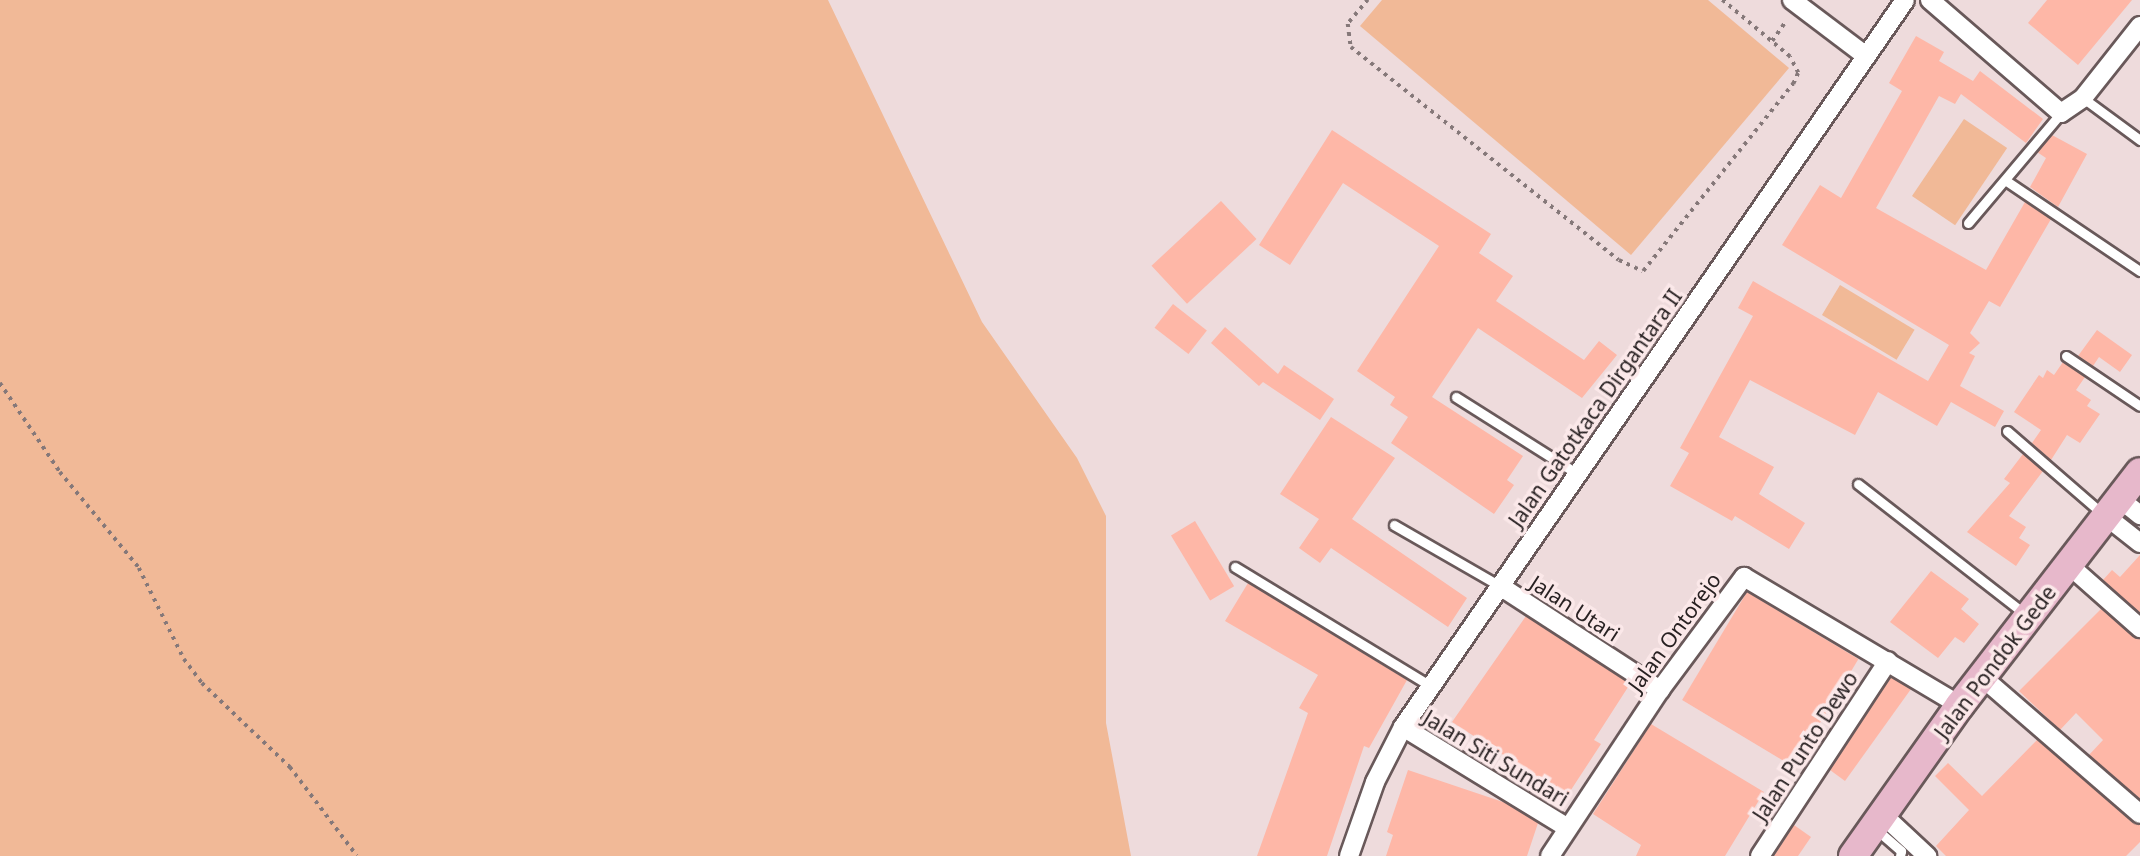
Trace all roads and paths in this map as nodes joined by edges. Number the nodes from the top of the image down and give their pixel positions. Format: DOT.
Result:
graph roads {
  1 [pos="1368,0"];
  2 [pos="1722,0"];
  3 [pos="1905,0"];
  4 [pos="1930,0"];
  5 [pos="1795,2"];
  6 [pos="2140,26"];
  7 [pos="1772,41"];
  8 [pos="1867,56"];
  9 [pos="2083,99"];
  10 [pos="2061,113"];
  11 [pos="2140,140"];
  12 [pos="2005,180"];
  13 [pos="1968,223"];
  14 [pos="2140,271"];
  15 [pos="2066,356"];
  16 [pos="0,383"];
  17 [pos="1456,397"];
  18 [pos="2140,406"];
  19 [pos="2007,431"];
  20 [pos="2140,472"];
  21 [pos="1578,474"];
  22 [pos="1858,484"];
  23 [pos="2122,510"];
  24 [pos="1394,525"];
  25 [pos="2140,543"];
  26 [pos="2070,566"];
  27 [pos="1235,567"];
  28 [pos="1500,586"];
  29 [pos="2028,617"];
  30 [pos="2140,628"];
  31 [pos="1888,660"];
  32 [pos="1982,677"];
  33 [pos="1431,685"];
  34 [pos="1660,690"];
  35 [pos="1960,705"];
  36 [pos="1403,727"];
  37 [pos="2140,814"];
  38 [pos="1878,820"];
  39 [pos="1566,827"];
  40 [pos="357,856"];
  41 [pos="1349,856"];
  42 [pos="1550,856"];
  43 [pos="1760,856"];
  44 [pos="1853,856"];
  45 [pos="1900,856"];
  46 [pos="1927,856"];
  1 -- 7 [label="path"];
  2 -- 7 [label="path"];
  3 -- 8 [label="street, Jalan Gatotkaca Dirgantara II"];
  4 -- 10 [label="street"];
  5 -- 7 [label="path"];
  5 -- 8 [label="street"];
  6 -- 9 [label="street"];
  8 -- 21 [label="street, Jalan Gatotkaca Dirgantara II"];
  9 -- 10 [label="street"];
  9 -- 11 [label="lane"];
  10 -- 12 [label="lane"];
  12 -- 13 [label="lane"];
  12 -- 14 [label="lane"];
  15 -- 18 [label="lane"];
  16 -- 40 [label="path"];
  17 -- 21 [label="lane"];
  19 -- 23 [label="lane"];
  20 -- 23 [label="main road, Jalan Pondok Gede"];
  21 -- 28 [label="street, Jalan Gatotkaca Dirgantara II"];
  22 -- 29 [label="lane"];
  23 -- 25 [label="street"];
  23 -- 26 [label="main road, Jalan Pondok Gede"];
  24 -- 28 [label="lane"];
  26 -- 29 [label="main road, Jalan Pondok Gede"];
  26 -- 30 [label="street"];
  27 -- 33 [label="lane"];
  28 -- 33 [label="street, Jalan Gatotkaca Dirgantara II"];
  28 -- 34 [label="street, Jalan Utari"];
  29 -- 32 [label="main road, Jalan Pondok Gede"];
  31 -- 34 [label="street, Jalan Ontorejo"];
  31 -- 35 [label="street, Jalan Ontorejo"];
  31 -- 43 [label="street, Jalan Punto Dewo"];
  32 -- 35 [label="main road, Jalan Pondok Gede"];
  32 -- 37 [label="street"];
  33 -- 36 [label="street, Jalan Gatotkaca Dirgantara II"];
  34 -- 39 [label="street, Jalan Ontorejo"];
  35 -- 38 [label="main road, Jalan Pondok Gede"];
  36 -- 39 [label="street, Jalan Siti Sundari"];
  36 -- 41 [label="street, Jalan Gatotkaca Dirgantara II"];
  38 -- 44 [label="main road, Jalan Pondok Gede"];
  38 -- 45 [label="lane"];
  38 -- 46 [label="street"];
  39 -- 42 [label="street, Jalan Ontorejo"];
}
